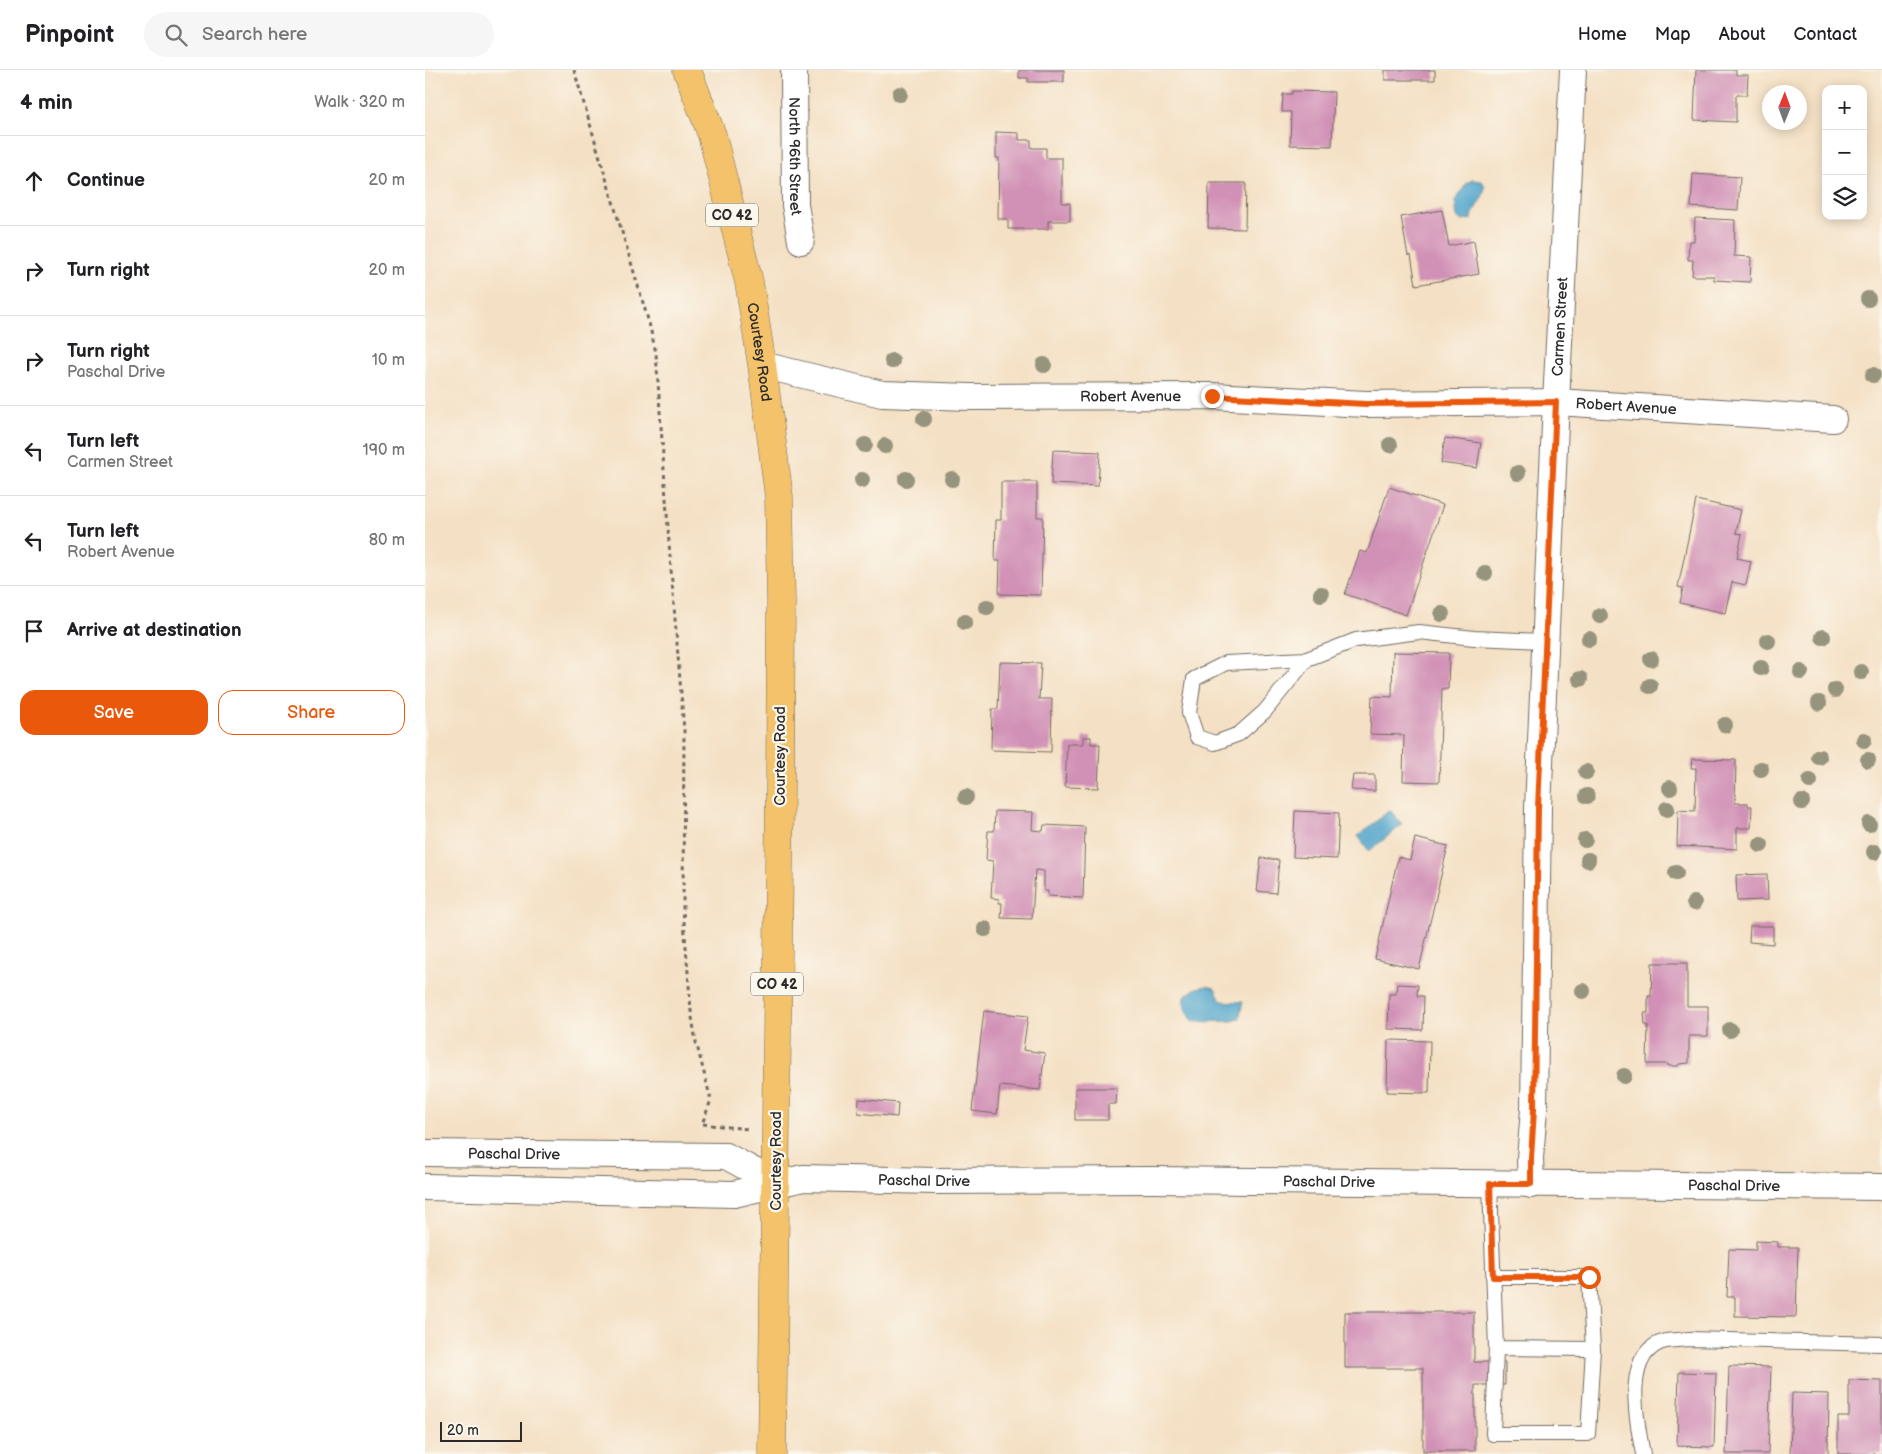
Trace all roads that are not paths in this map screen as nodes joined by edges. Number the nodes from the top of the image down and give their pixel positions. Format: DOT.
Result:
graph roads {
  1 [pos="687,70"];
  2 [pos="794,70"];
  3 [pos="1573,70"];
  4 [pos="801,241"];
  5 [pos="762,365"];
  6 [pos="1556,402"];
  7 [pos="1833,419"];
  8 [pos="1544,641"];
  9 [pos="1307,659"];
  10 [pos="425,1153"];
  11 [pos="776,1183"];
  12 [pos="1490,1184"];
  13 [pos="1531,1184"];
  14 [pos="425,1187"];
  15 [pos="1882,1187"];
  16 [pos="1493,1277"];
  17 [pos="1882,1344"];
  18 [pos="1496,1348"];
  19 [pos="1593,1349"];
  20 [pos="772,1454"];
  21 [pos="1643,1454"];
  1 -- 5 [label="main road, Courtesy Road / CO 42"];
  2 -- 4 [label="street, North 96th Street"];
  3 -- 6 [label="street, Carmen Street"];
  5 -- 6 [label="street, Robert Avenue"];
  5 -- 11 [label="main road, Courtesy Road / CO 42"];
  6 -- 7 [label="street, Robert Avenue"];
  6 -- 8 [label="street, Carmen Street"];
  8 -- 9 [label="lane"];
  8 -- 13 [label="street, Carmen Street"];
  9 -- 9 [label="lane"];
  10 -- 11 [label="street, Paschal Drive"];
  11 -- 12 [label="street, Paschal Drive"];
  11 -- 14 [label="street, Paschal Drive"];
  11 -- 20 [label="main road, Courtesy Road / CO 42"];
  12 -- 13 [label="street, Paschal Drive"];
  12 -- 16 [label="lane"];
  13 -- 15 [label="street, Paschal Drive"];
  16 -- 18 [label="lane"];
  16 -- 19 [label="lane"];
  17 -- 21 [label="lane"];
  18 -- 19 [label="lane"];
  18 -- 19 [label="lane"];
}
